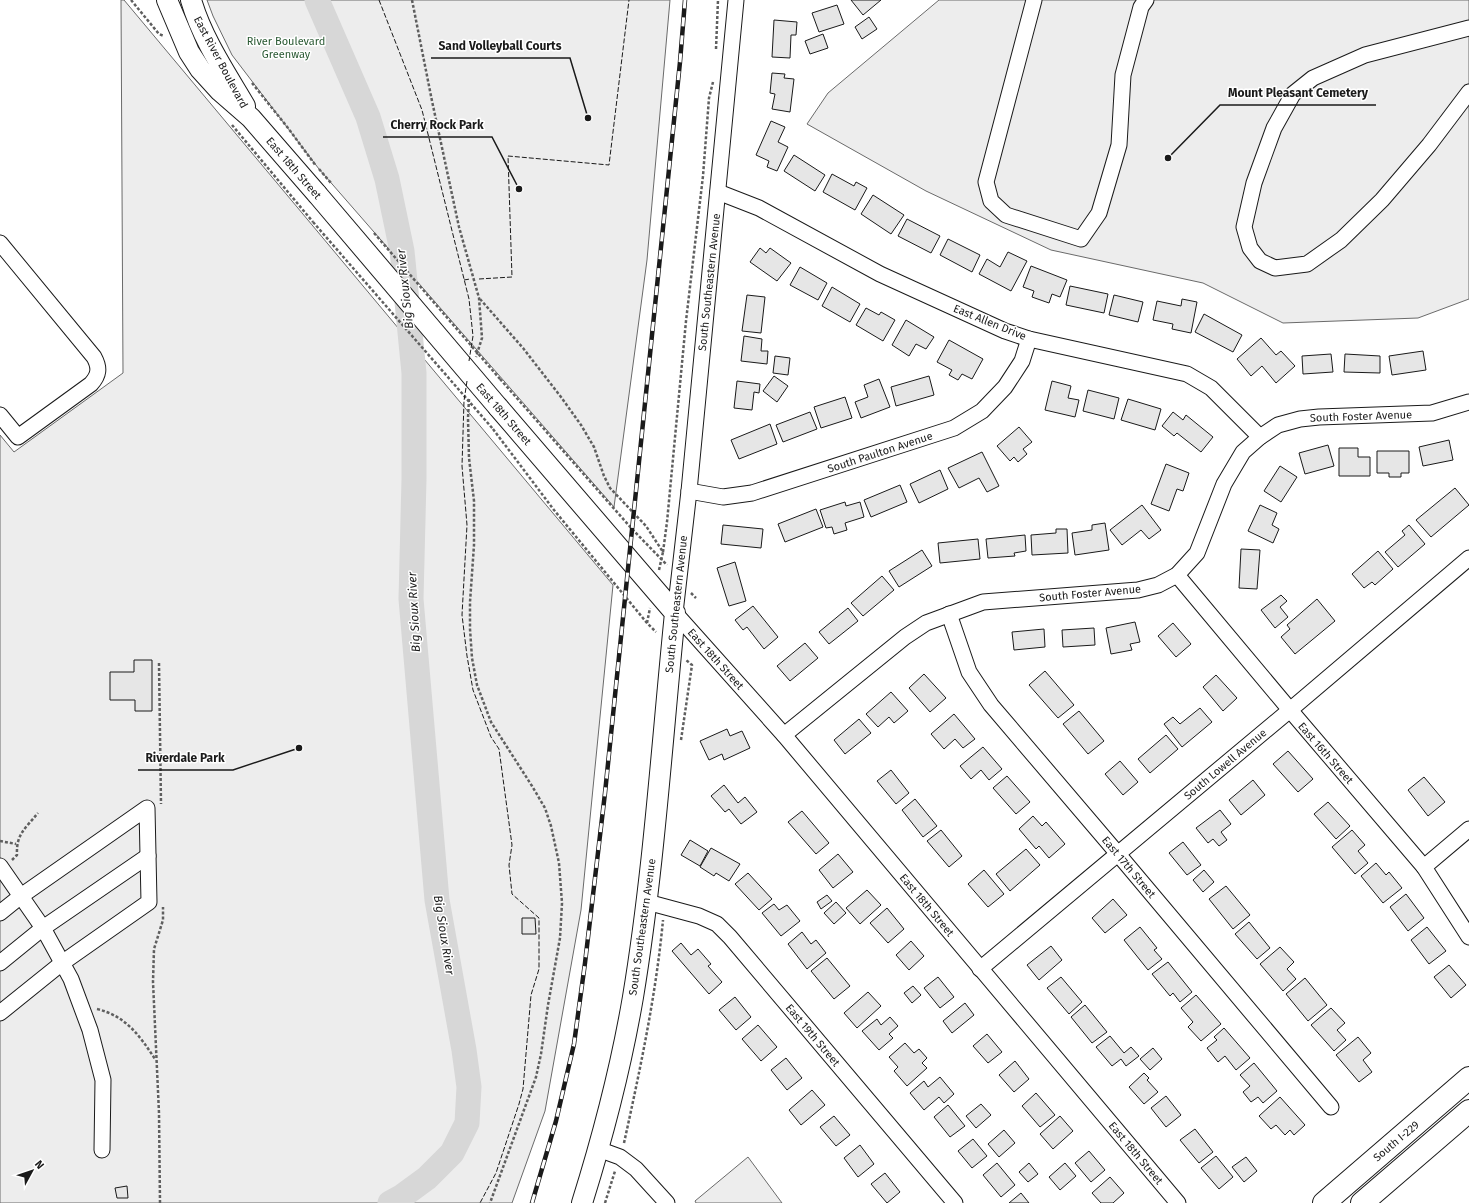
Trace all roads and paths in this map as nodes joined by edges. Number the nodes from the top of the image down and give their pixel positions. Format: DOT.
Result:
graph roads {
  1 [pos="131,0"];
  2 [pos="166,0"];
  3 [pos="191,0"];
  4 [pos="412,0"];
  5 [pos="718,0"];
  6 [pos="736,0"];
  7 [pos="1034,0"];
  8 [pos="1146,0"];
  9 [pos="1469,28"];
  10 [pos="168,36"];
  11 [pos="716,50"];
  12 [pos="248,77"];
  13 [pos="714,77"];
  14 [pos="1469,92"];
  15 [pos="252,118"];
  16 [pos="326,191"];
  17 [pos="718,192"];
  18 [pos="313,222"];
  19 [pos="370,228"];
  20 [pos="0,243"];
  21 [pos="479,298"];
  22 [pos="1029,338"];
  23 [pos="475,361"];
  24 [pos="469,394"];
  25 [pos="1469,402"];
  26 [pos="0,414"];
  27 [pos="1260,437"];
  28 [pos="689,491"];
  29 [pos="663,552"];
  30 [pos="1469,558"];
  31 [pos="661,559"];
  32 [pos="1177,575"];
  33 [pos="679,578"];
  34 [pos="655,589"];
  35 [pos="675,612"];
  36 [pos="949,614"];
  37 [pos="647,623"];
  38 [pos="159,663"];
  39 [pos="1290,710"];
  40 [pos="784,735"];
  41 [pos="161,811"];
  42 [pos="38,813"];
  43 [pos="1469,829"];
  44 [pos="0,841"];
  45 [pos="16,844"];
  46 [pos="1118,854"];
  47 [pos="148,856"];
  48 [pos="2,867"];
  49 [pos="1424,867"];
  50 [pos="21,896"];
  51 [pos="647,902"];
  52 [pos="163,905"];
  53 [pos="0,913"];
  54 [pos="43,928"];
  55 [pos="1469,937"];
  56 [pos="0,963"];
  57 [pos="62,963"];
  58 [pos="980,969"];
  59 [pos="81,1005"];
  60 [pos="0,1013"];
  61 [pos="156,1059"];
  62 [pos="1469,1078"];
  63 [pos="1331,1107"];
  64 [pos="1469,1111"];
  65 [pos="598,1148"];
  66 [pos="102,1150"];
  67 [pos="160,1203"];
  68 [pos="490,1203"];
  69 [pos="582,1203"];
  70 [pos="667,1203"];
  71 [pos="955,1203"];
  72 [pos="1178,1203"];
  73 [pos="1324,1203"];
  74 [pos="1362,1203"];
  1 -- 10 [label="path"];
  2 -- 15 [label="main road, East River Boulevard"];
  3 -- 15 [label="main road, East River Boulevard"];
  4 -- 21 [label="path"];
  5 -- 11 [label="path"];
  6 -- 17 [label="street, South Southeastern Avenue"];
  7 -- 8 [label="street"];
  9 -- 14 [label="street"];
  12 -- 16 [label="path, bridge"];
  13 -- 29 [label="path"];
  15 -- 16 [label="main road, East 18th Street"];
  16 -- 34 [label="main road, East 18th Street, bridge"];
  17 -- 22 [label="street, East Allen Drive"];
  17 -- 28 [label="street, South Southeastern Avenue"];
  18 -- 37 [label="path, bridge"];
  19 -- 31 [label="path, bridge"];
  20 -- 26 [label="street"];
  21 -- 23 [label="path"];
  21 -- 29 [label="path"];
  22 -- 27 [label="street, East Allen Drive"];
  22 -- 28 [label="street, South Paulton Avenue"];
  24 -- 68 [label="path"];
  25 -- 27 [label="street, South Foster Avenue"];
  27 -- 32 [label="street, South Foster Avenue"];
  28 -- 33 [label="street, South Southeastern Avenue"];
  29 -- 31 [label="path"];
  30 -- 39 [label="street, South Lowell Avenue"];
  31 -- 33 [label="path"];
  31 -- 34 [label="path"];
  32 -- 36 [label="street, South Foster Avenue"];
  32 -- 39 [label="street, East 16th Street"];
  33 -- 35 [label="street, South Southeastern Avenue"];
  34 -- 35 [label="main road, East 18th Street"];
  35 -- 40 [label="street, East 18th Street"];
  35 -- 51 [label="main road, South Southeastern Avenue"];
  36 -- 40 [label="street, South Foster Avenue"];
  36 -- 46 [label="street, East 17th Street"];
  38 -- 41 [label="path"];
  39 -- 46 [label="street, South Lowell Avenue"];
  39 -- 49 [label="street, East 16th Street"];
  40 -- 58 [label="street, East 18th Street"];
  42 -- 45 [label="path"];
  43 -- 49 [label="street"];
  44 -- 45 [label="path"];
  45 -- 48 [label="path"];
  46 -- 58 [label="street, South Lowell Avenue"];
  46 -- 63 [label="street, East 17th Street"];
  47 -- 50 [label="street"];
  47 -- 54 [label="street"];
  47 -- 57 [label="street"];
  48 -- 50 [label="street"];
  49 -- 55 [label="street, East 16th Street"];
  50 -- 53 [label="street"];
  50 -- 54 [label="street"];
  51 -- 65 [label="main road, South Southeastern Avenue"];
  51 -- 71 [label="street, East 19th Street"];
  52 -- 61 [label="path"];
  54 -- 56 [label="street"];
  54 -- 57 [label="street"];
  57 -- 59 [label="street"];
  57 -- 60 [label="street"];
  58 -- 72 [label="street, East 18th Street"];
  59 -- 61 [label="path"];
  59 -- 66 [label="street"];
  61 -- 67 [label="path"];
  62 -- 73 [label="highway, South I-229"];
  64 -- 74 [label="highway"];
  65 -- 69 [label="main road, South Southeastern Avenue"];
  65 -- 70 [label="street"];
}
